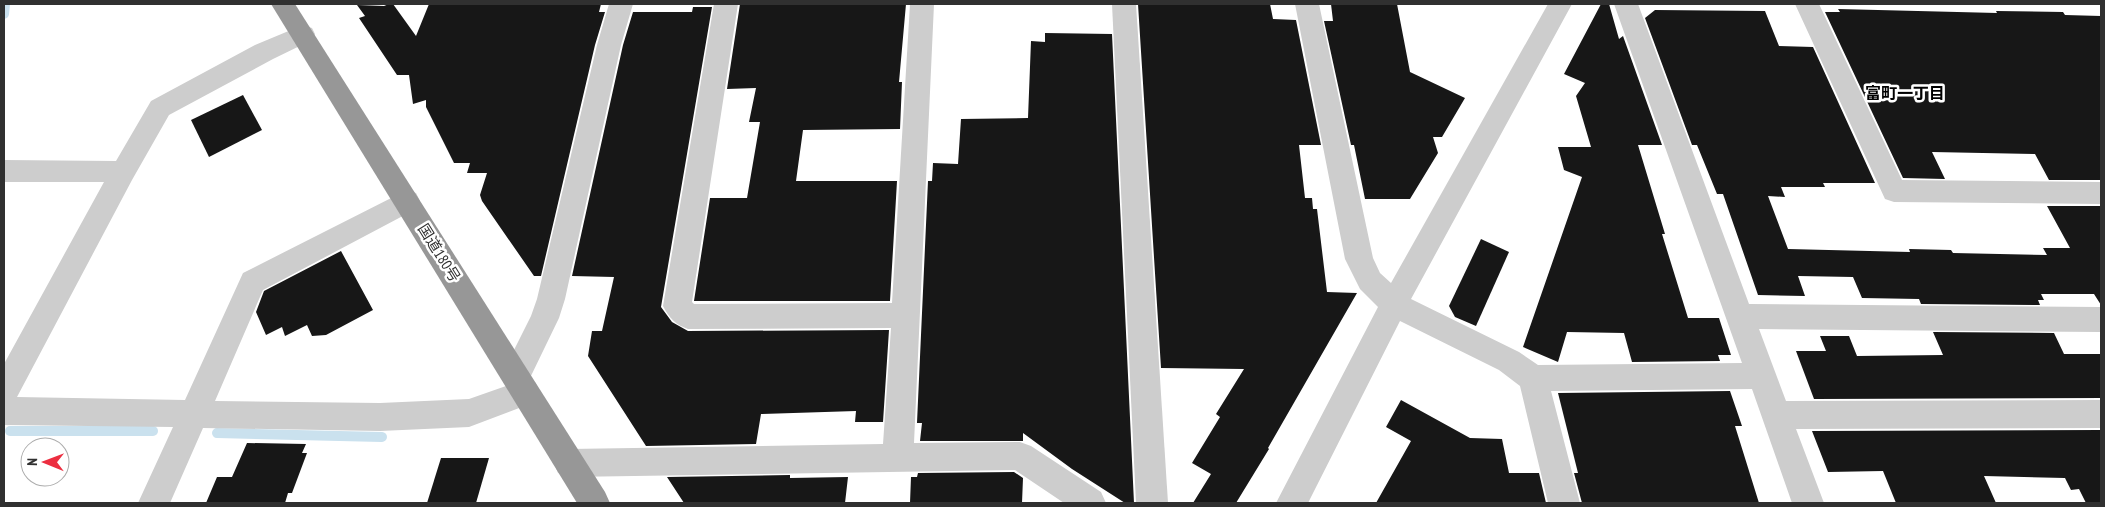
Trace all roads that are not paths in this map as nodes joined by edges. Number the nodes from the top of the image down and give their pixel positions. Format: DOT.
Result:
graph roads {
  1 [pos="283,4"];
  2 [pos="621,4"];
  3 [pos="726,4"];
  4 [pos="922,4"];
  5 [pos="1124,4"];
  6 [pos="1307,4"];
  7 [pos="1560,4"];
  8 [pos="1626,4"];
  9 [pos="1807,4"];
  10 [pos="303,34"];
  11 [pos="4,171"];
  12 [pos="123,172"];
  13 [pos="2101,193"];
  14 [pos="407,201"];
  15 [pos="1394,304"];
  16 [pos="905,314"];
  17 [pos="1741,316"];
  18 [pos="2101,320"];
  19 [pos="1762,376"];
  20 [pos="1533,378"];
  21 [pos="520,384"];
  22 [pos="4,392"];
  23 [pos="4,411"];
  24 [pos="194,413"];
  25 [pos="2101,414"];
  26 [pos="1776,415"];
  27 [pos="898,456"];
  28 [pos="569,463"];
  29 [pos="154,503"];
  30 [pos="594,503"];
  31 [pos="1090,503"];
  32 [pos="1152,503"];
  33 [pos="1292,503"];
  34 [pos="1564,503"];
  35 [pos="1808,503"];
  1 -- 10 [label="highway, 国道180号"];
  2 -- 21 [label="street"];
  3 -- 16 [label="street"];
  4 -- 16 [label="street"];
  5 -- 32 [label="street"];
  6 -- 15 [label="street"];
  7 -- 15 [label="street"];
  8 -- 17 [label="street"];
  9 -- 13 [label="street"];
  10 -- 12 [label="street"];
  10 -- 14 [label="highway, 国道180号"];
  11 -- 12 [label="street"];
  12 -- 22 [label="street"];
  14 -- 21 [label="highway, 国道180号"];
  14 -- 24 [label="street"];
  15 -- 20 [label="street"];
  15 -- 33 [label="street"];
  16 -- 27 [label="street"];
  17 -- 18 [label="street"];
  17 -- 19 [label="street"];
  19 -- 20 [label="street"];
  19 -- 26 [label="street"];
  20 -- 34 [label="street"];
  21 -- 24 [label="street"];
  21 -- 28 [label="highway, 国道180号"];
  23 -- 24 [label="street"];
  24 -- 29 [label="street"];
  25 -- 26 [label="street"];
  26 -- 35 [label="street"];
  27 -- 28 [label="street"];
  27 -- 31 [label="street"];
  28 -- 30 [label="highway, 国道180号"];
}
